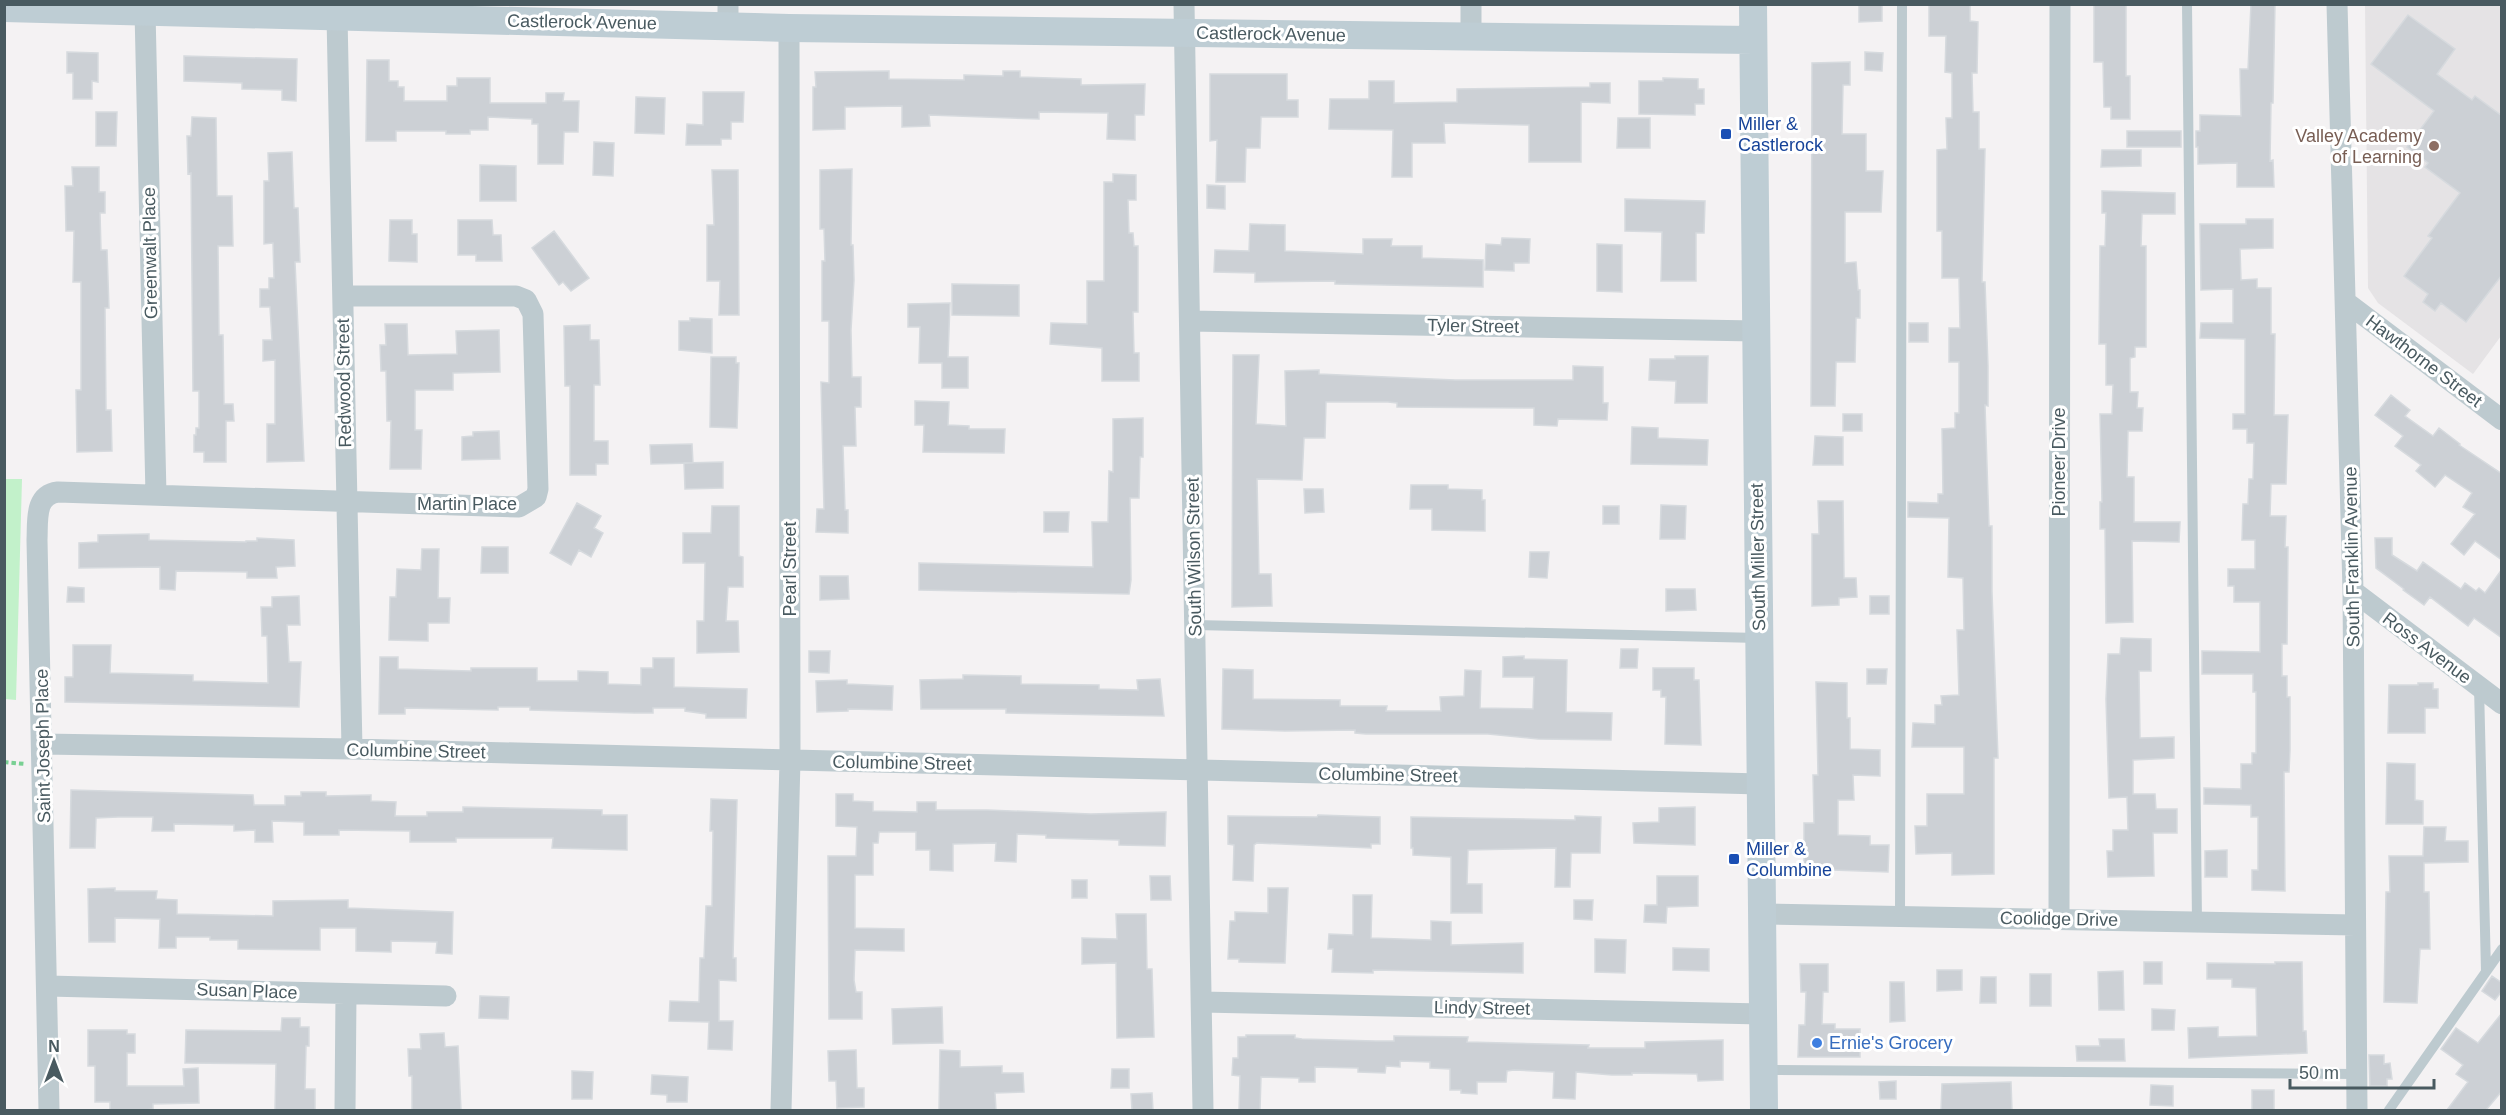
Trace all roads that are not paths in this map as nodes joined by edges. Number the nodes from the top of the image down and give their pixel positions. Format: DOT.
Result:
graph roads {
  1 [pos="1184,4"];
  2 [pos="1471,4"];
  3 [pos="1753,4"];
  4 [pos="1902,4"];
  5 [pos="2060,4"];
  6 [pos="2187,4"];
  7 [pos="2337,4"];
  8 [pos="4,8"];
  9 [pos="192,8"];
  10 [pos="145,11"];
  11 [pos="475,12"];
  12 [pos="728,15"];
  13 [pos="337,16"];
  14 [pos="789,28"];
  15 [pos="1185,33"];
  16 [pos="1471,36"];
  17 [pos="1753,40"];
  18 [pos="342,296"];
  19 [pos="2346,302"];
  20 [pos="1190,321"];
  21 [pos="1756,331"];
  22 [pos="2502,420"];
  23 [pos="156,495"];
  24 [pos="347,502"];
  25 [pos="2353,591"];
  26 [pos="1195,625"];
  27 [pos="1759,638"];
  28 [pos="2479,687"];
  29 [pos="2502,704"];
  30 [pos="43,744"];
  31 [pos="352,749"];
  32 [pos="790,760"];
  33 [pos="1197,770"];
  34 [pos="1761,784"];
  35 [pos="1762,914"];
  36 [pos="1900,916"];
  37 [pos="2059,919"];
  38 [pos="2197,922"];
  39 [pos="2355,925"];
  40 [pos="2502,949"];
  41 [pos="2486,971"];
  42 [pos="48,986"];
  43 [pos="346,994"];
  44 [pos="446,996"];
  45 [pos="1202,1002"];
  46 [pos="1763,1014"];
  47 [pos="1763,1070"];
  48 [pos="2357,1074"];
  49 [pos="49,1110"];
  50 [pos="345,1110"];
  51 [pos="781,1110"];
  52 [pos="1203,1110"];
  53 [pos="1764,1110"];
  54 [pos="2357,1110"];
  55 [pos="2389,1110"];
  1 -- 15 [label="street, South Wilson Street"];
  2 -- 16 [label="street"];
  3 -- 17 [label="street, South Miller Street"];
  4 -- 36 [label="lane"];
  5 -- 37 [label="street, Pioneer Drive"];
  6 -- 38 [label="lane"];
  7 -- 19 [label="street, South Franklin Avenue"];
  8 -- 10 [label="street, Castlerock Avenue"];
  9 -- 10 [label="street, Castlerock Avenue"];
  9 -- 13 [label="street, Castlerock Avenue"];
  10 -- 23 [label="street, Greenwalt Place"];
  11 -- 12 [label="street, Castlerock Avenue"];
  11 -- 13 [label="street, Castlerock Avenue"];
  12 -- 14 [label="street, Castlerock Avenue"];
  13 -- 18 [label="street, Redwood Street"];
  14 -- 15 [label="street, Castlerock Avenue"];
  14 -- 32 [label="street, Pearl Street"];
  15 -- 16 [label="street, Castlerock Avenue"];
  15 -- 20 [label="street, South Wilson Street"];
  16 -- 17 [label="street, Castlerock Avenue"];
  17 -- 21 [label="street, South Miller Street"];
  18 -- 24 [label="street, Redwood Street"];
  18 -- 24 [label="street, Martin Place"];
  19 -- 22 [label="street, Hawthorne Street"];
  19 -- 25 [label="street, South Franklin Avenue"];
  20 -- 21 [label="street, Tyler Street"];
  20 -- 26 [label="street, South Wilson Street"];
  21 -- 27 [label="street, South Miller Street"];
  23 -- 24 [label="street, Martin Place"];
  23 -- 30 [label="street, Saint Joseph Place"];
  24 -- 31 [label="street, Redwood Street"];
  25 -- 28 [label="street, Ross Avenue"];
  25 -- 39 [label="street, South Franklin Avenue"];
  26 -- 27 [label="lane"];
  26 -- 33 [label="street, South Wilson Street"];
  27 -- 34 [label="street, South Miller Street"];
  28 -- 29 [label="street, Ross Avenue"];
  28 -- 41 [label="lane"];
  30 -- 31 [label="street, Columbine Street"];
  30 -- 42 [label="street, Saint Joseph Place"];
  31 -- 32 [label="street, Columbine Street"];
  32 -- 33 [label="street, Columbine Street"];
  32 -- 51 [label="street, Pearl Street"];
  33 -- 34 [label="street, Columbine Street"];
  33 -- 45 [label="street, South Wilson Street"];
  34 -- 35 [label="street, South Miller Street"];
  35 -- 36 [label="street, Coolidge Drive"];
  35 -- 46 [label="street, South Miller Street"];
  36 -- 37 [label="street, Coolidge Drive"];
  37 -- 38 [label="street, Coolidge Drive"];
  38 -- 39 [label="street, Coolidge Drive"];
  39 -- 48 [label="street, South Franklin Avenue"];
  40 -- 41 [label="lane"];
  41 -- 55 [label="lane"];
  42 -- 43 [label="street, Susan Place"];
  42 -- 49 [label="street, Saint Joseph Place"];
  43 -- 44 [label="street, Susan Place"];
  43 -- 50 [label="street"];
  45 -- 46 [label="street, Lindy Street"];
  45 -- 52 [label="street, South Wilson Street"];
  46 -- 47 [label="street, South Miller Street"];
  47 -- 48 [label="lane"];
  47 -- 53 [label="street, South Miller Street"];
  48 -- 54 [label="street, South Franklin Avenue"];
}
